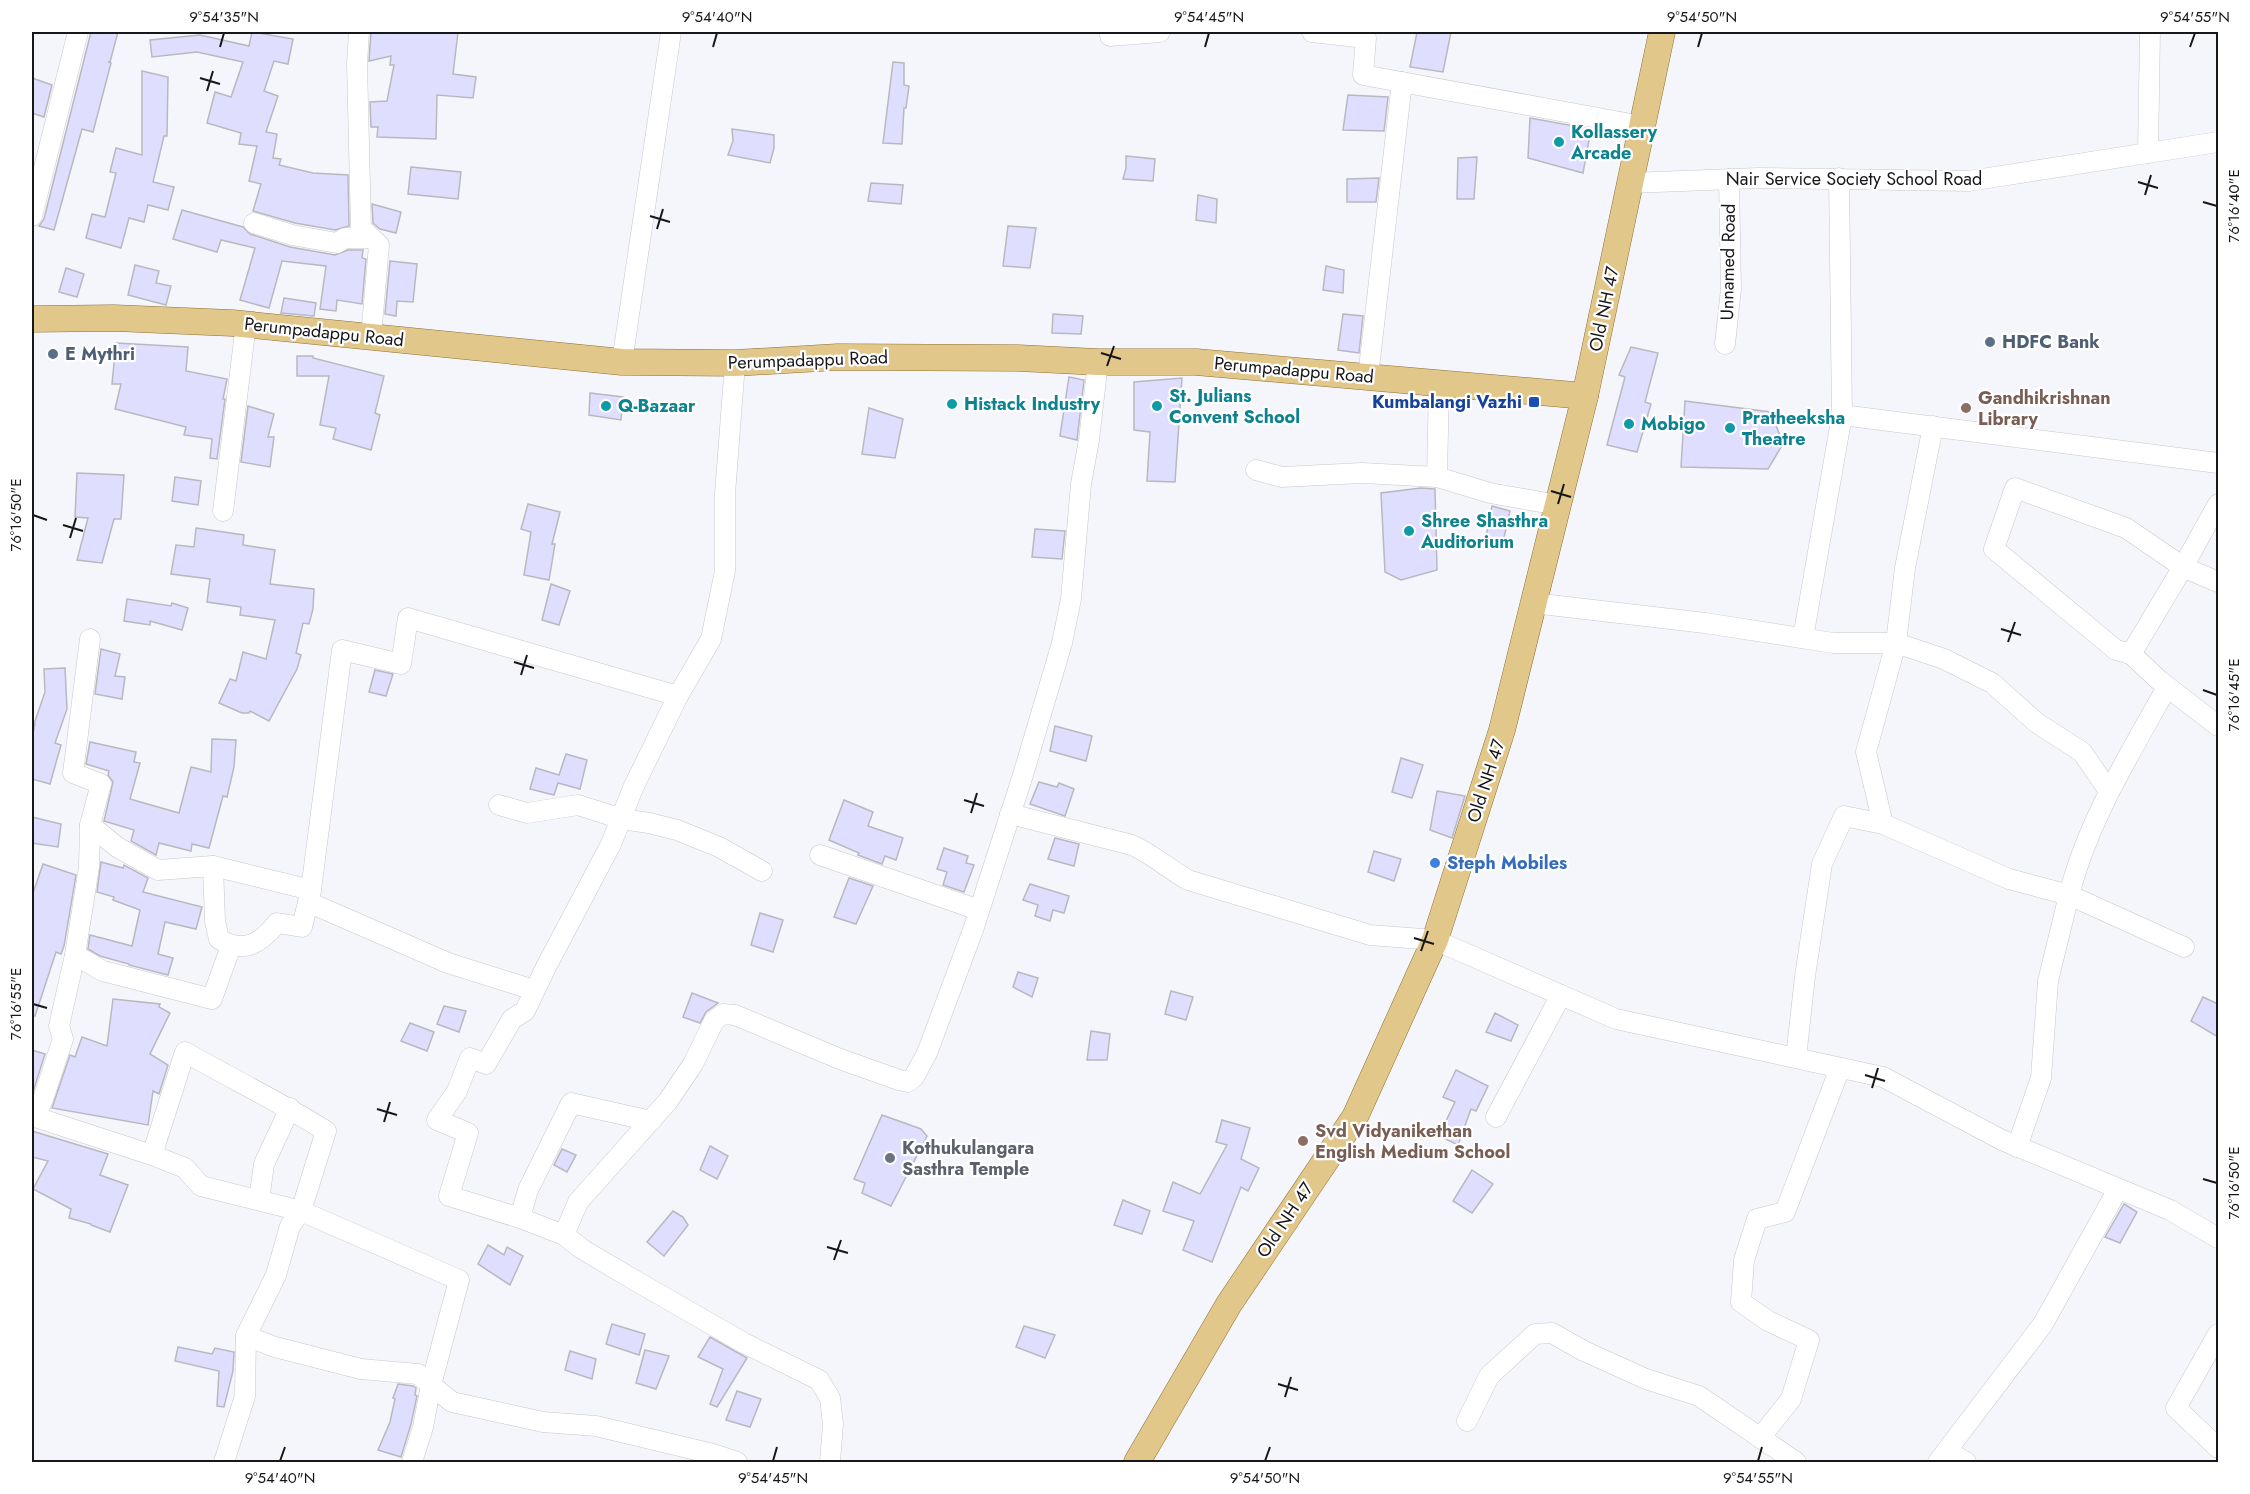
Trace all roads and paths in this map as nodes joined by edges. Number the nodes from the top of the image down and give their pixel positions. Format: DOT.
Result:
graph roads {
  1 [pos="78,32"];
  2 [pos="359,32"];
  3 [pos="671,32"];
  4 [pos="1110,32"];
  5 [pos="1160,32"];
  6 [pos="1312,32"];
  7 [pos="1662,32"];
  8 [pos="2150,32"];
  9 [pos="1402,82"];
  10 [pos="1642,126"];
  11 [pos="2218,142"];
  12 [pos="2148,153"];
  13 [pos="1839,178"];
  14 [pos="1729,179"];
  15 [pos="1631,183"];
  16 [pos="32,216"];
  17 [pos="254,224"];
  18 [pos="371,238"];
  19 [pos="32,319"];
  20 [pos="246,324"];
  21 [pos="371,337"];
  22 [pos="1725,344"];
  23 [pos="622,362"];
  24 [pos="1098,362"];
  25 [pos="735,363"];
  26 [pos="1368,376"];
  27 [pos="1439,383"];
  28 [pos="1585,396"];
  29 [pos="1842,415"];
  30 [pos="1933,426"];
  31 [pos="2218,463"];
  32 [pos="1256,470"];
  33 [pos="1437,477"];
  34 [pos="2218,504"];
  35 [pos="1558,505"];
  36 [pos="222,511"];
  37 [pos="2183,567"];
  38 [pos="2218,582"];
  39 [pos="1533,603"];
  40 [pos="1803,638"];
  41 [pos="90,639"];
  42 [pos="1896,643"];
  43 [pos="2131,654"];
  44 [pos="2167,687"];
  45 [pos="678,696"];
  46 [pos="2218,726"];
  47 [pos="2109,791"];
  48 [pos="499,805"];
  49 [pos="1010,814"];
  50 [pos="622,819"];
  51 [pos="1883,824"];
  52 [pos="90,825"];
  53 [pos="820,855"];
  54 [pos="213,866"];
  55 [pos="762,871"];
  56 [pos="2069,895"];
  57 [pos="309,896"];
  58 [pos="979,910"];
  59 [pos="1435,940"];
  60 [pos="231,946"];
  61 [pos="2184,947"];
  62 [pos="75,955"];
  63 [pos="534,990"];
  64 [pos="1561,995"];
  65 [pos="1796,1058"];
  66 [pos="1840,1068"];
  67 [pos="290,1108"];
  68 [pos="1496,1117"];
  69 [pos="651,1121"];
  70 [pos="2017,1147"];
  71 [pos="152,1155"];
  72 [pos="2118,1188"];
  73 [pos="258,1200"];
  74 [pos="301,1211"];
  75 [pos="520,1218"];
  76 [pos="564,1235"];
  77 [pos="2218,1238"];
  78 [pos="2218,1334"];
  79 [pos="246,1336"];
  80 [pos="431,1385"];
  81 [pos="1467,1421"];
  82 [pos="1760,1438"];
  83 [pos="2218,1448"];
  84 [pos="1942,1456"];
  85 [pos="224,1462"];
  86 [pos="412,1462"];
  87 [pos="737,1462"];
  88 [pos="830,1462"];
  89 [pos="1137,1462"];
  90 [pos="1796,1462"];
  91 [pos="1966,1462"];
  1 -- 16 [label="street"];
  2 -- 18 [label="street"];
  3 -- 23 [label="street"];
  4 -- 5 [label="street"];
  6 -- 9 [label="street"];
  7 -- 10 [label="main road, Old NH 47"];
  8 -- 12 [label="street"];
  9 -- 10 [label="street"];
  9 -- 26 [label="street"];
  10 -- 15 [label="main road, Old NH 47"];
  11 -- 12 [label="street, Nair Service Society School Road"];
  12 -- 13 [label="street, Nair Service Society School Road"];
  13 -- 14 [label="street, Nair Service Society School Road"];
  13 -- 29 [label="street"];
  14 -- 15 [label="street, Nair Service Society School Road"];
  14 -- 22 [label="street, Unnamed Road"];
  15 -- 28 [label="main road, Old NH 47"];
  17 -- 18 [label="street"];
  18 -- 21 [label="street"];
  19 -- 20 [label="main road, Perumpadappu Road"];
  20 -- 21 [label="main road, Perumpadappu Road"];
  20 -- 36 [label="street"];
  21 -- 23 [label="main road, Perumpadappu Road"];
  23 -- 25 [label="main road, Perumpadappu Road"];
  24 -- 25 [label="main road, Perumpadappu Road"];
  24 -- 26 [label="main road, Perumpadappu Road"];
  24 -- 49 [label="street"];
  25 -- 45 [label="street"];
  26 -- 27 [label="main road, Perumpadappu Road"];
  27 -- 28 [label="main road, Perumpadappu Road"];
  27 -- 33 [label="street"];
  28 -- 35 [label="main road, Old NH 47"];
  29 -- 30 [label="street"];
  29 -- 40 [label="street"];
  30 -- 31 [label="street"];
  30 -- 42 [label="street"];
  32 -- 33 [label="street"];
  33 -- 35 [label="street"];
  34 -- 37 [label="street"];
  35 -- 39 [label="main road, Old NH 47"];
  37 -- 38 [label="street"];
  37 -- 43 [label="street"];
  37 -- 43 [label="street"];
  39 -- 40 [label="street"];
  39 -- 59 [label="main road, Old NH 47"];
  40 -- 42 [label="street"];
  41 -- 52 [label="street"];
  42 -- 47 [label="street"];
  42 -- 51 [label="street"];
  43 -- 44 [label="street"];
  44 -- 46 [label="street"];
  44 -- 47 [label="street"];
  45 -- 50 [label="street"];
  45 -- 57 [label="street"];
  47 -- 56 [label="street"];
  48 -- 50 [label="street"];
  49 -- 58 [label="street"];
  49 -- 59 [label="street"];
  50 -- 55 [label="street"];
  50 -- 63 [label="street"];
  51 -- 56 [label="street"];
  51 -- 65 [label="street"];
  52 -- 54 [label="street"];
  52 -- 62 [label="street"];
  53 -- 58 [label="street"];
  54 -- 57 [label="street"];
  54 -- 60 [label="street"];
  56 -- 61 [label="street"];
  56 -- 70 [label="street"];
  57 -- 60 [label="street"];
  57 -- 63 [label="street"];
  58 -- 69 [label="street"];
  59 -- 64 [label="street"];
  59 -- 89 [label="main road, Old NH 47"];
  60 -- 62 [label="street"];
  62 -- 71 [label="street"];
  63 -- 75 [label="street"];
  64 -- 65 [label="street"];
  64 -- 68 [label="street"];
  65 -- 66 [label="street"];
  66 -- 70 [label="street"];
  66 -- 82 [label="street"];
  67 -- 71 [label="street"];
  67 -- 73 [label="street"];
  67 -- 74 [label="street"];
  69 -- 75 [label="street"];
  69 -- 76 [label="street"];
  70 -- 72 [label="street"];
  71 -- 73 [label="street"];
  72 -- 77 [label="street"];
  72 -- 84 [label="street"];
  73 -- 74 [label="street"];
  74 -- 79 [label="street"];
  74 -- 80 [label="street"];
  75 -- 76 [label="street"];
  76 -- 88 [label="street"];
  78 -- 83 [label="street"];
  79 -- 80 [label="street"];
  79 -- 85 [label="street"];
  80 -- 86 [label="street"];
  80 -- 87 [label="street"];
  81 -- 82 [label="street"];
  82 -- 90 [label="street"];
  84 -- 91 [label="street"];
}
